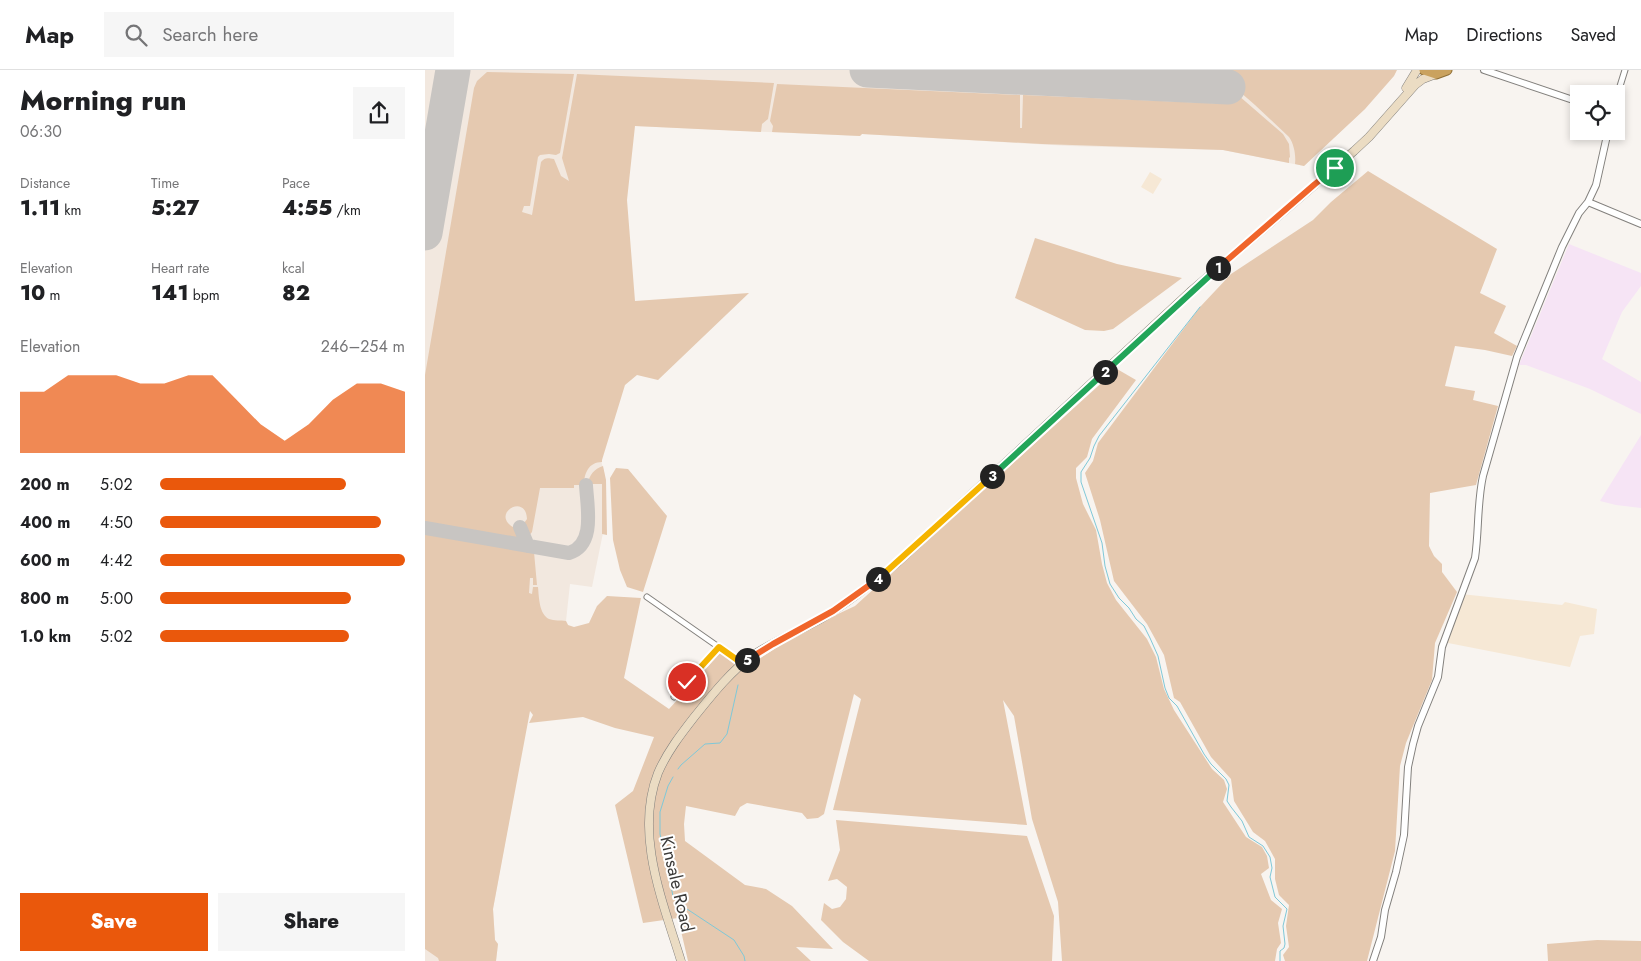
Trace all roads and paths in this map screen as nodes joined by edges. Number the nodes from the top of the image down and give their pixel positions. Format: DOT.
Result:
graph roads {
  1 [pos="1417,70"];
  2 [pos="1423,70"];
  3 [pos="1447,70"];
  4 [pos="1484,70"];
  5 [pos="1625,70"];
  6 [pos="1435,74"];
  7 [pos="1620,85"];
  8 [pos="1570,99"];
  9 [pos="1606,140"];
  10 [pos="1315,184"];
  11 [pos="1588,202"];
  12 [pos="1641,224"];
  13 [pos="647,596"];
  14 [pos="719,647"];
  15 [pos="743,664"];
  16 [pos="674,697"];
  17 [pos="681,961"];
  18 [pos="1373,961"];
  1 -- 10 [label="main road, Kinsale Road"];
  2 -- 6 [label="highway"];
  3 -- 6 [label="highway"];
  4 -- 8 [label="street"];
  5 -- 7 [label="street"];
  6 -- 10 [label="main road, Kinsale Road"];
  9 -- 11 [label="street"];
  10 -- 15 [label="main road, Kinsale Road"];
  11 -- 12 [label="street"];
  11 -- 18 [label="street"];
  13 -- 14 [label="street"];
  14 -- 15 [label="street"];
  14 -- 16 [label="street"];
  15 -- 17 [label="main road, Kinsale Road"];
}
